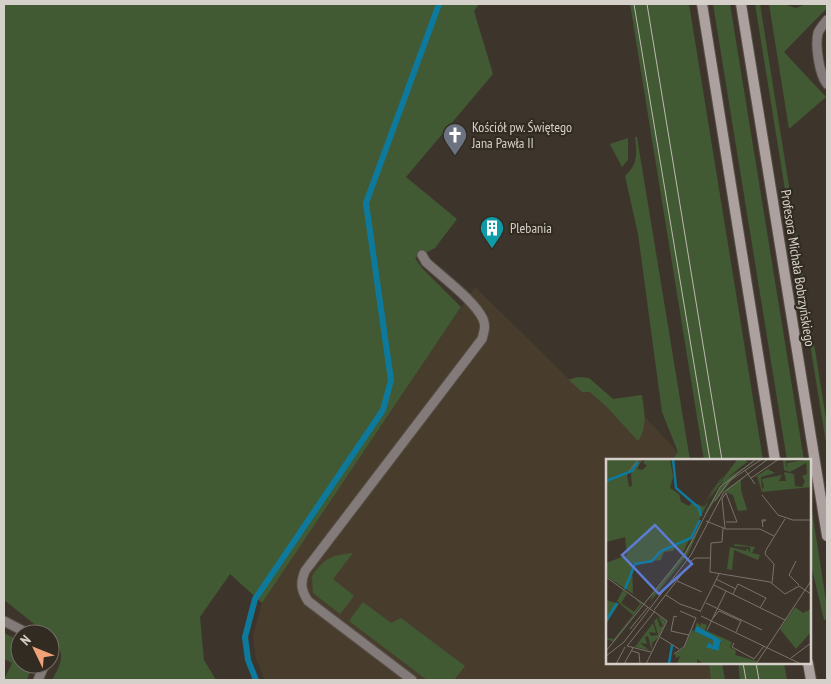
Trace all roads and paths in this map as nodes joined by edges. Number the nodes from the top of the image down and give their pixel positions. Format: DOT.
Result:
graph roads {
  1 [pos="702,4"];
  2 [pos="741,4"];
  3 [pos="827,20"];
  4 [pos="827,84"];
  5 [pos="422,254"];
  6 [pos="775,459"];
  7 [pos="827,536"];
  8 [pos="808,664"];
  9 [pos="412,680"];
  10 [pos="811,680"];
  1 -- 6 [label="main road"];
  2 -- 7 [label="main road, Profesora Michała Bobrzyńskiego"];
  3 -- 4 [label="lane"];
  5 -- 9 [label="lane"];
  8 -- 10 [label="main road"];
}
